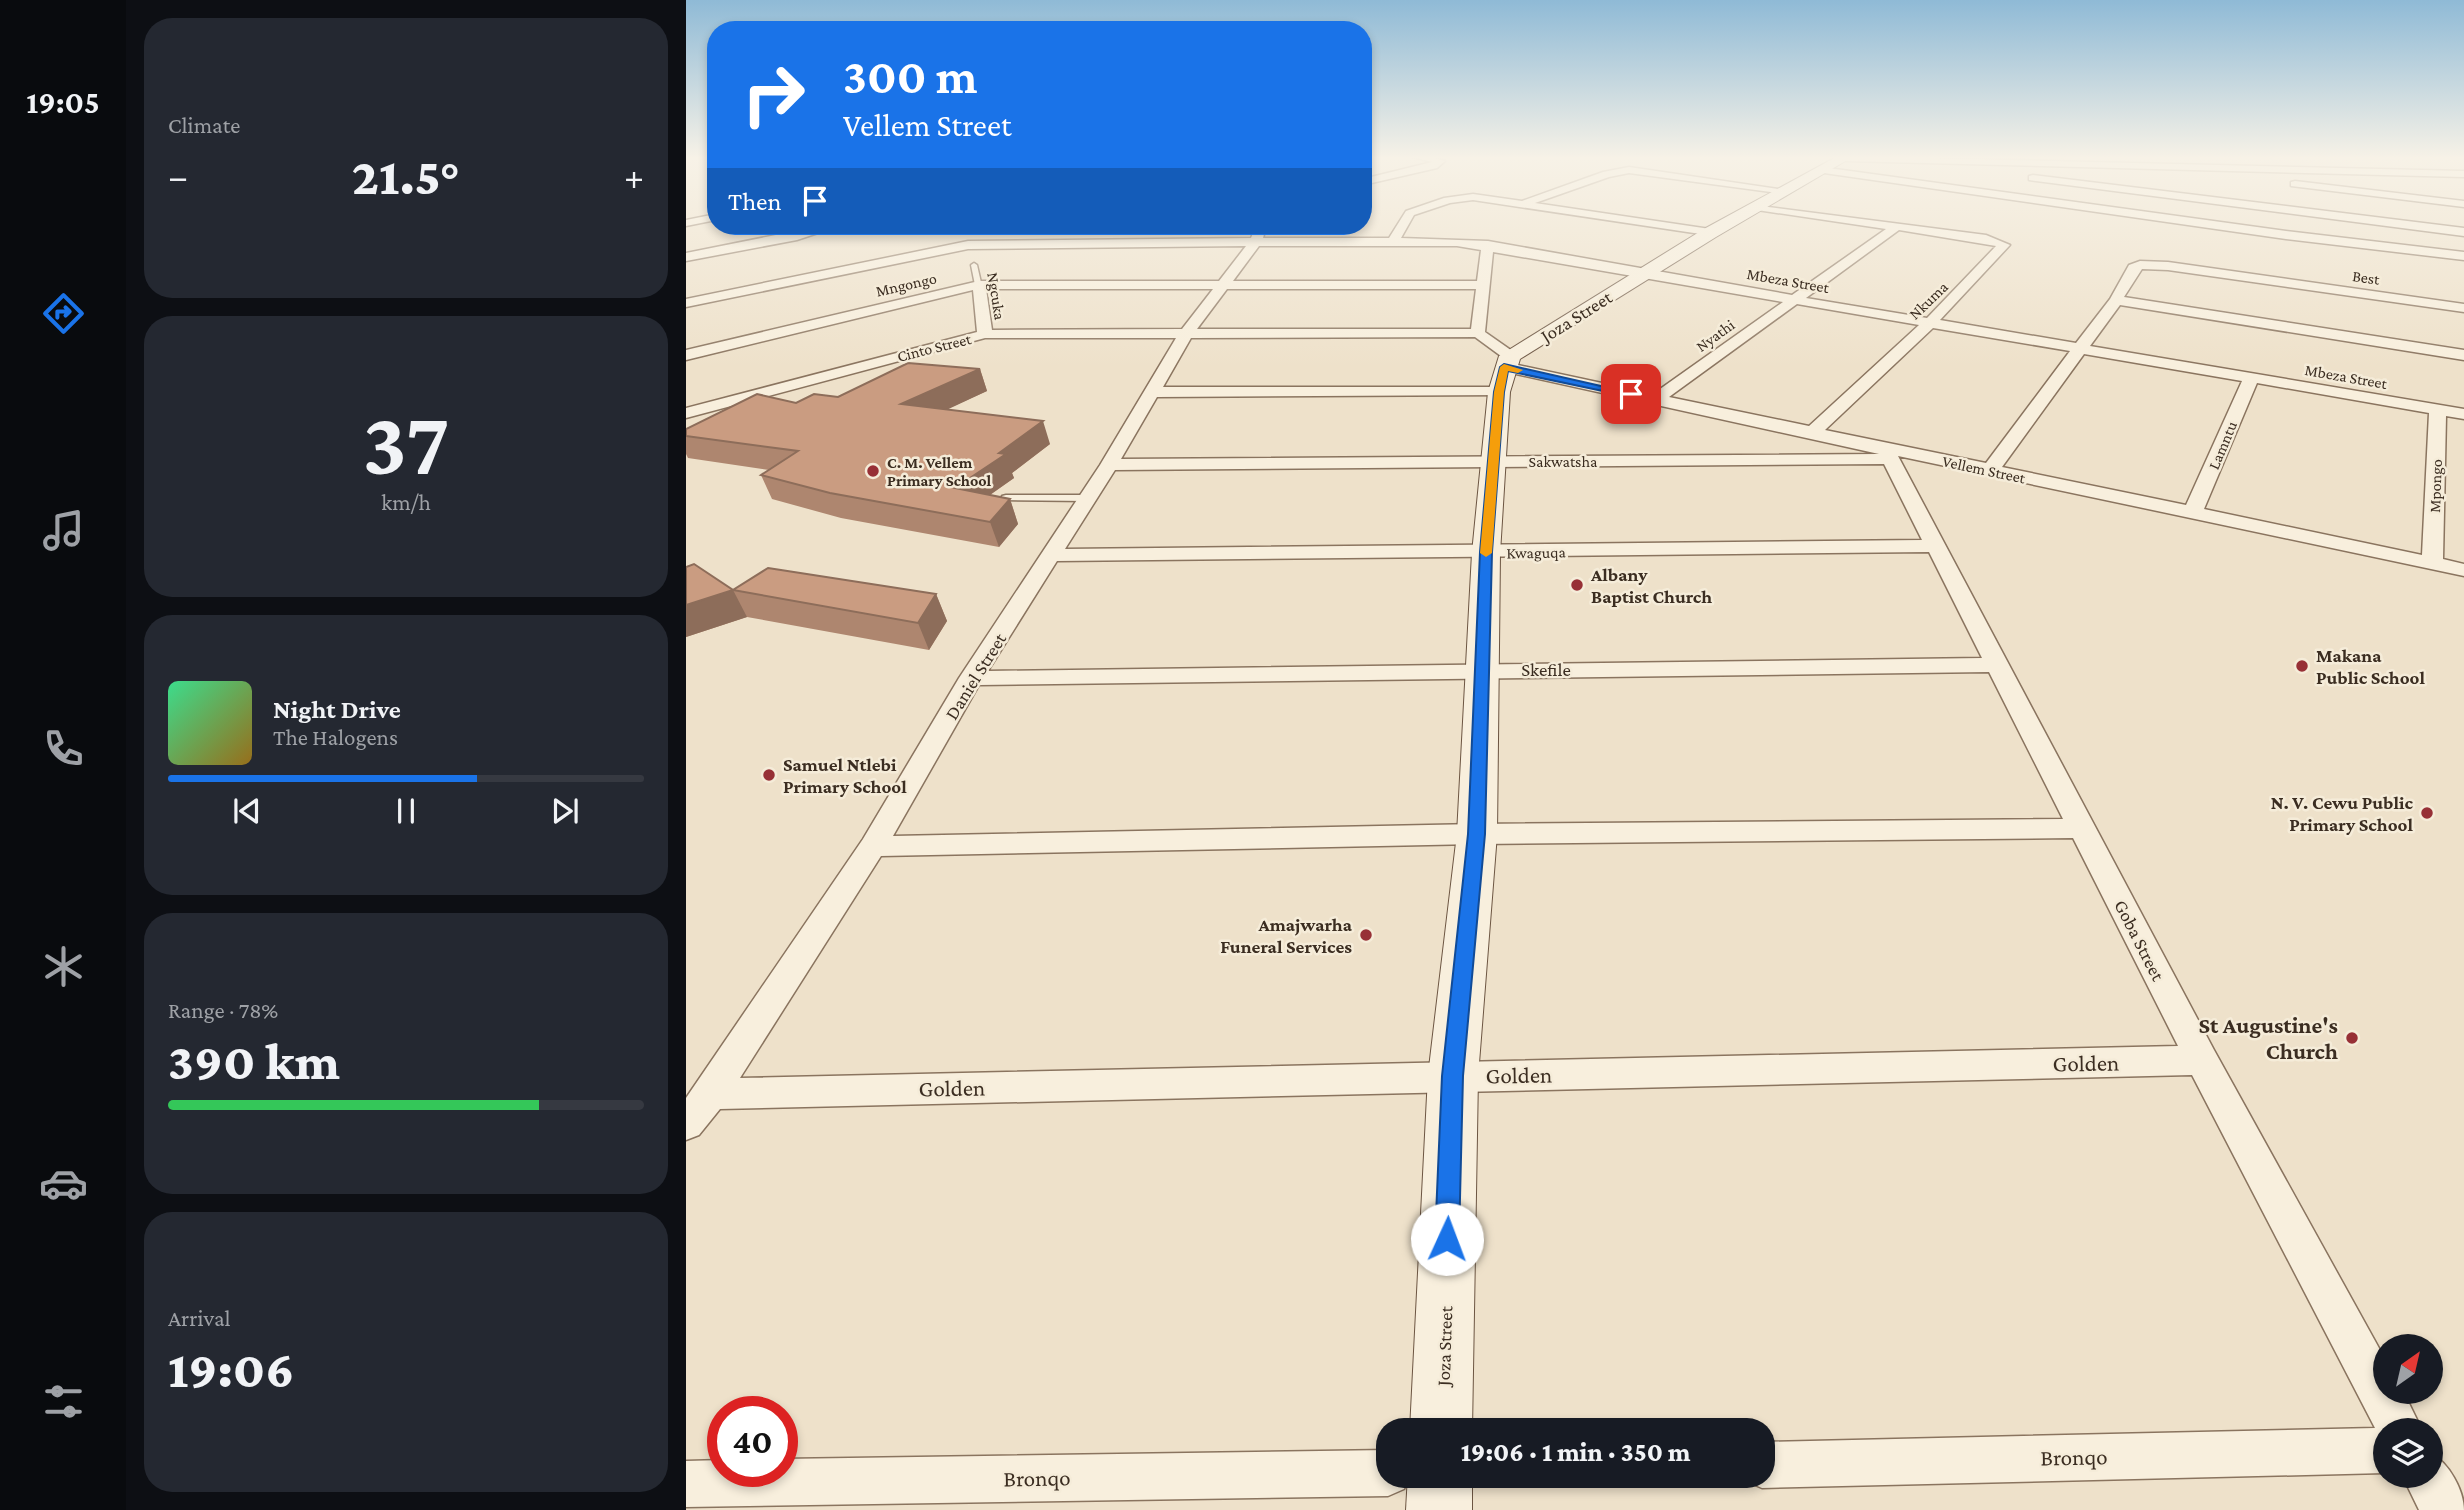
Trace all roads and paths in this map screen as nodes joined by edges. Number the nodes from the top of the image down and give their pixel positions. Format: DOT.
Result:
graph roads {
  1 [pos="1402,226"];
  2 [pos="1670,226"];
  3 [pos="1722,226"];
  4 [pos="2234,226"];
  5 [pos="2420,226"];
  6 [pos="1896,227"];
  7 [pos="2464,232"];
  8 [pos="1710,233"];
  9 [pos="801,235"];
  10 [pos="957,235"];
  11 [pos="1227,235"];
  12 [pos="1257,235"];
  13 [pos="1281,235"];
  14 [pos="1394,240"];
  15 [pos="1488,245"];
  16 [pos="939,249"];
  17 [pos="2464,256"];
  18 [pos="686,257"];
  19 [pos="974,265"];
  20 [pos="1645,273"];
  21 [pos="979,285"];
  22 [pos="1482,285"];
  23 [pos="1222,287"];
  24 [pos="1794,300"];
  25 [pos="2116,300"];
  26 [pos="686,303"];
  27 [pos="2464,308"];
  28 [pos="1930,323"];
  29 [pos="1188,331"];
  30 [pos="1478,333"];
  31 [pos="985,334"];
  32 [pos="2081,348"];
  33 [pos="686,355"];
  34 [pos="2464,355"];
  35 [pos="1504,372"];
  36 [pos="2251,378"];
  37 [pos="1153,392"];
  38 [pos="1656,400"];
  39 [pos="2438,410"];
  40 [pos="686,413"];
  41 [pos="2464,414"];
  42 [pos="1812,433"];
  43 [pos="1888,453"];
  44 [pos="1493,461"];
  45 [pos="1109,465"];
  46 [pos="1990,471"];
  47 [pos="1006,498"];
  48 [pos="1088,498"];
  49 [pos="2193,512"];
  50 [pos="1936,546"];
  51 [pos="1486,552"];
  52 [pos="1052,555"];
  53 [pos="2432,563"];
  54 [pos="2464,570"];
  55 [pos="1995,665"];
  56 [pos="1482,670"];
  57 [pos="971,678"];
  58 [pos="2082,828"];
  59 [pos="1476,834"];
  60 [pos="873,846"];
  61 [pos="2202,1060"];
  62 [pos="1453,1076"];
  63 [pos="710,1094"];
  64 [pos="686,1124"];
  65 [pos="1441,1418"];
  66 [pos="2394,1418"];
  67 [pos="2373,1450"];
  68 [pos="1775,1465"];
  69 [pos="1376,1473"];
  70 [pos="686,1484"];
  71 [pos="1439,1488"];
  72 [pos="2432,1488"];
  73 [pos="1438,1510"];
  74 [pos="2445,1510"];
  1 -- 14 [label="street"];
  2 -- 8 [label="street"];
  3 -- 8 [label="street, Joza Street"];
  4 -- 17 [label="street"];
  5 -- 7 [label="street"];
  6 -- 24 [label="street"];
  6 -- 28 [label="street, Nkuma"];
  8 -- 20 [label="street, Joza Street"];
  9 -- 18 [label="street"];
  10 -- 16 [label="street"];
  11 -- 16 [label="street, Mbeza Street"];
  12 -- 23 [label="street, Daniel Street"];
  13 -- 14 [label="street, Mbeza Street"];
  14 -- 15 [label="street, Mbeza Street"];
  15 -- 20 [label="street, Mbeza Street"];
  15 -- 22 [label="street"];
  16 -- 26 [label="street, Mbeza Street"];
  19 -- 21 [label="lane, Ngcuka"];
  20 -- 24 [label="street, Mbeza Street"];
  20 -- 35 [label="street, Joza Street"];
  21 -- 23 [label="street, Mngongo"];
  21 -- 31 [label="street, Ngcuka"];
  21 -- 33 [label="street, Mngongo"];
  22 -- 23 [label="street, Mngongo"];
  22 -- 30 [label="street"];
  23 -- 29 [label="street, Daniel Street"];
  24 -- 28 [label="street, Mbeza Street"];
  24 -- 38 [label="street, Nyathi"];
  25 -- 27 [label="street, Best"];
  25 -- 32 [label="street, Best"];
  25 -- 34 [label="street"];
  28 -- 32 [label="street, Mbeza Street"];
  28 -- 42 [label="street, Nkuma"];
  29 -- 30 [label="street, Cinto Street"];
  29 -- 31 [label="street, Cinto Street"];
  29 -- 37 [label="street, Daniel Street"];
  30 -- 35 [label="street"];
  31 -- 40 [label="street, Cinto Street"];
  32 -- 36 [label="street, Mbeza Street"];
  32 -- 46 [label="street, Best"];
  35 -- 37 [label="street"];
  35 -- 38 [label="street, Vellem Street"];
  35 -- 44 [label="street, Joza Street"];
  36 -- 39 [label="street, Mbeza Street"];
  36 -- 49 [label="street, Lamntu"];
  37 -- 45 [label="street, Daniel Street"];
  38 -- 42 [label="street, Vellem Street"];
  39 -- 41 [label="street, Mbeza Street"];
  39 -- 53 [label="street, Mpongo"];
  42 -- 43 [label="street, Vellem Street"];
  43 -- 44 [label="street, Sakwatsha"];
  43 -- 46 [label="street, Vellem Street"];
  43 -- 50 [label="street, Goba Street"];
  44 -- 45 [label="street, Sakwatsha"];
  44 -- 51 [label="street, Joza Street"];
  45 -- 48 [label="street, Daniel Street"];
  46 -- 49 [label="street, Vellem Street"];
  47 -- 48 [label="lane"];
  48 -- 52 [label="street, Daniel Street"];
  49 -- 53 [label="street, Vellem Street"];
  50 -- 51 [label="street, Kwaguqa"];
  50 -- 55 [label="street, Goba Street"];
  51 -- 52 [label="street, Kwaguqa"];
  51 -- 56 [label="street, Joza Street"];
  52 -- 57 [label="street, Daniel Street"];
  53 -- 54 [label="street, Vellem Street"];
  55 -- 56 [label="street, Skefile"];
  55 -- 58 [label="street, Goba Street"];
  56 -- 57 [label="street, Skefile"];
  56 -- 59 [label="street, Joza Street"];
  57 -- 60 [label="street, Daniel Street"];
  58 -- 59 [label="street"];
  58 -- 61 [label="street, Goba Street"];
  59 -- 60 [label="street"];
  59 -- 62 [label="street, Joza Street"];
  60 -- 63 [label="street, Daniel Street"];
  61 -- 62 [label="street, Golden"];
  61 -- 66 [label="street, Goba Street"];
  62 -- 63 [label="street, Golden"];
  62 -- 65 [label="street, Joza Street"];
  63 -- 64 [label="street, Daniel Street"];
  67 -- 68 [label="street, Bronqo"];
  69 -- 70 [label="street, Bronqo"];
  71 -- 73 [label="street"];
  72 -- 74 [label="street"];
}
